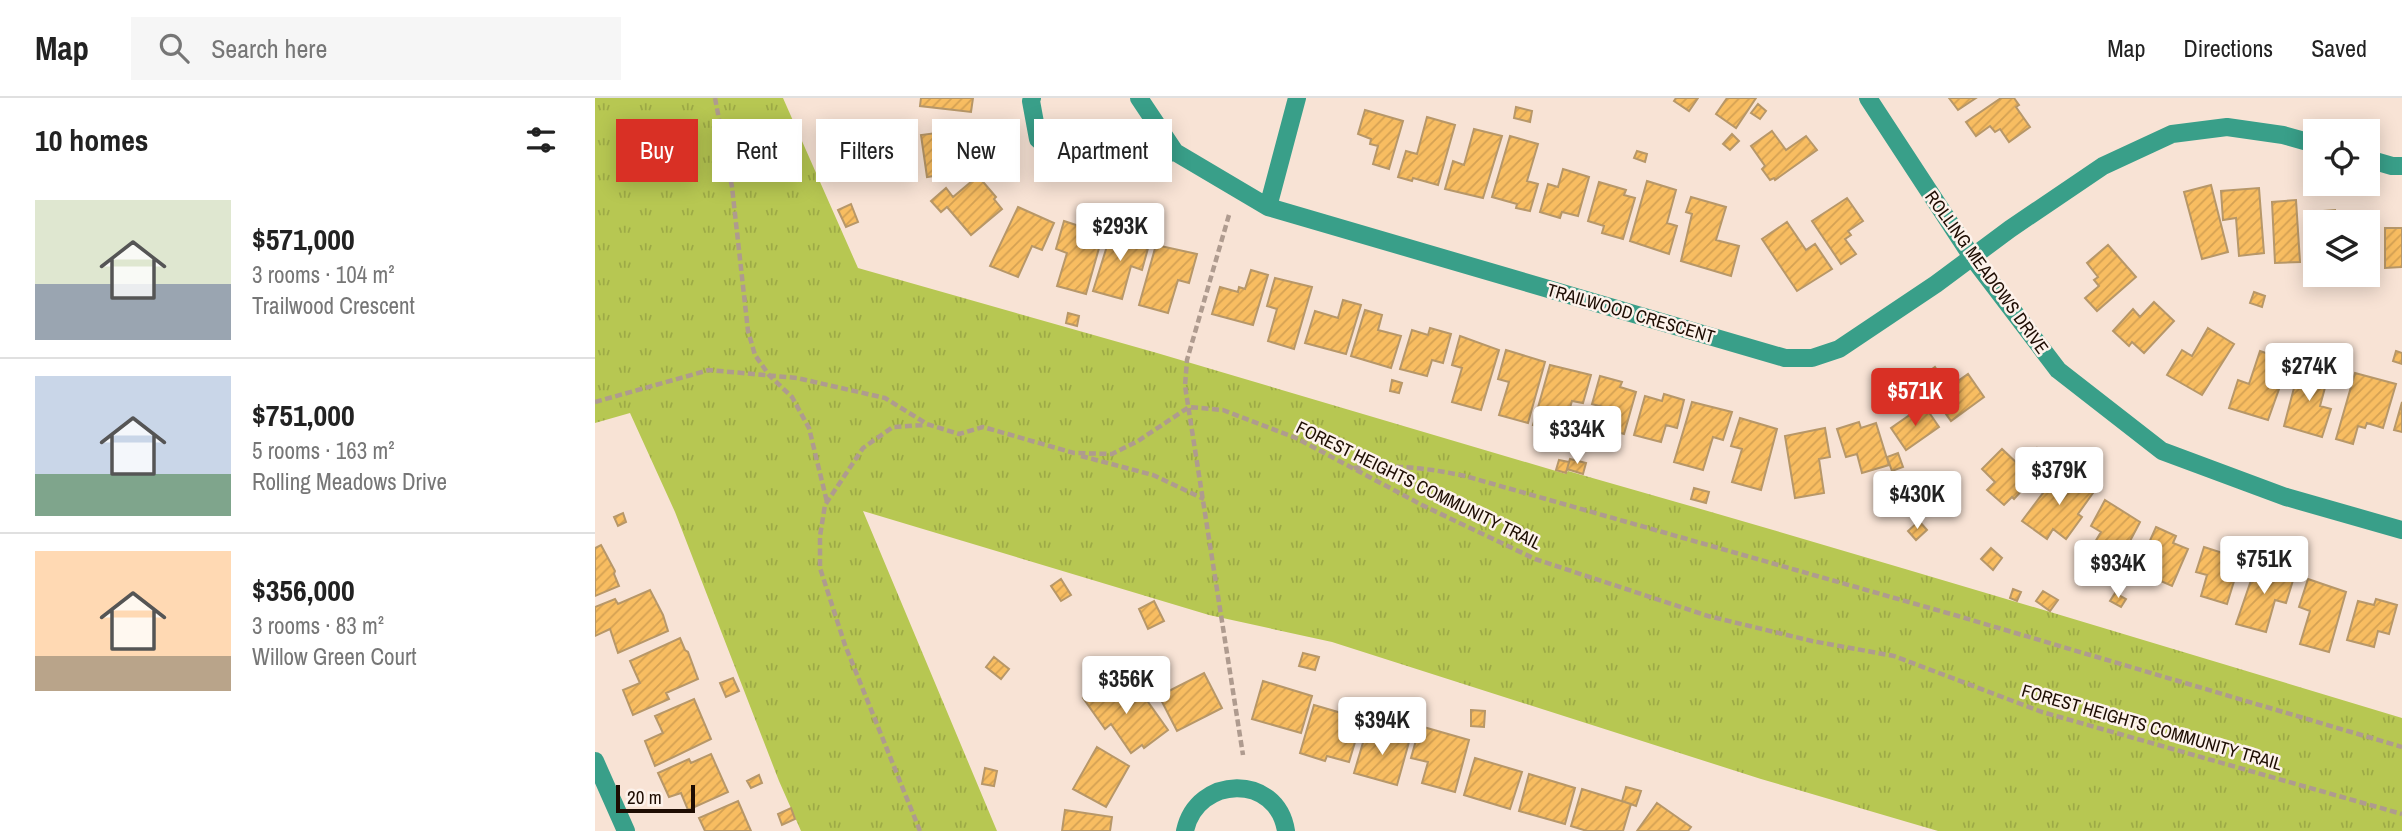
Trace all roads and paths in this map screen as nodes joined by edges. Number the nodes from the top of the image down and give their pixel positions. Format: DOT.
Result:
graph roads {
  1 [pos="715,98"];
  2 [pos="1033,98"];
  3 [pos="1139,98"];
  4 [pos="1297,98"];
  5 [pos="1868,98"];
  6 [pos="2303,141"];
  7 [pos="1175,152"];
  8 [pos="2380,162"];
  9 [pos="2402,166"];
  10 [pos="1269,207"];
  11 [pos="1229,215"];
  12 [pos="1972,257"];
  13 [pos="769,375"];
  14 [pos="595,402"];
  15 [pos="1189,407"];
  16 [pos="927,424"];
  17 [pos="1074,453"];
  18 [pos="1352,468"];
  19 [pos="1204,499"];
  20 [pos="826,504"];
  21 [pos="2402,530"];
  22 [pos="2402,747"];
  23 [pos="1243,755"];
  24 [pos="595,761"];
  25 [pos="2402,814"];
  26 [pos="626,831"];
  27 [pos="919,831"];
  28 [pos="1185,831"];
  29 [pos="1286,831"];
  1 -- 13 [label="path"];
  2 -- 7 [label="street"];
  3 -- 7 [label="street, TRAILWOOD CRESCENT"];
  4 -- 10 [label="street"];
  5 -- 12 [label="street, ROLLING MEADOWS DRIVE"];
  6 -- 12 [label="street, TRAILWOOD CRESCENT"];
  7 -- 10 [label="street, TRAILWOOD CRESCENT"];
  8 -- 9 [label="street"];
  10 -- 12 [label="street, TRAILWOOD CRESCENT"];
  11 -- 15 [label="path"];
  12 -- 21 [label="street, ROLLING MEADOWS DRIVE"];
  13 -- 14 [label="path"];
  13 -- 16 [label="path"];
  13 -- 20 [label="path"];
  15 -- 17 [label="path"];
  15 -- 18 [label="path, FOREST HEIGHTS COMMUNITY TRAIL"];
  15 -- 19 [label="path"];
  16 -- 17 [label="path"];
  16 -- 20 [label="path"];
  17 -- 19 [label="path"];
  18 -- 22 [label="path"];
  18 -- 25 [label="path, FOREST HEIGHTS COMMUNITY TRAIL"];
  19 -- 23 [label="path"];
  20 -- 27 [label="path"];
  24 -- 26 [label="street"];
  28 -- 29 [label="street"];
}
